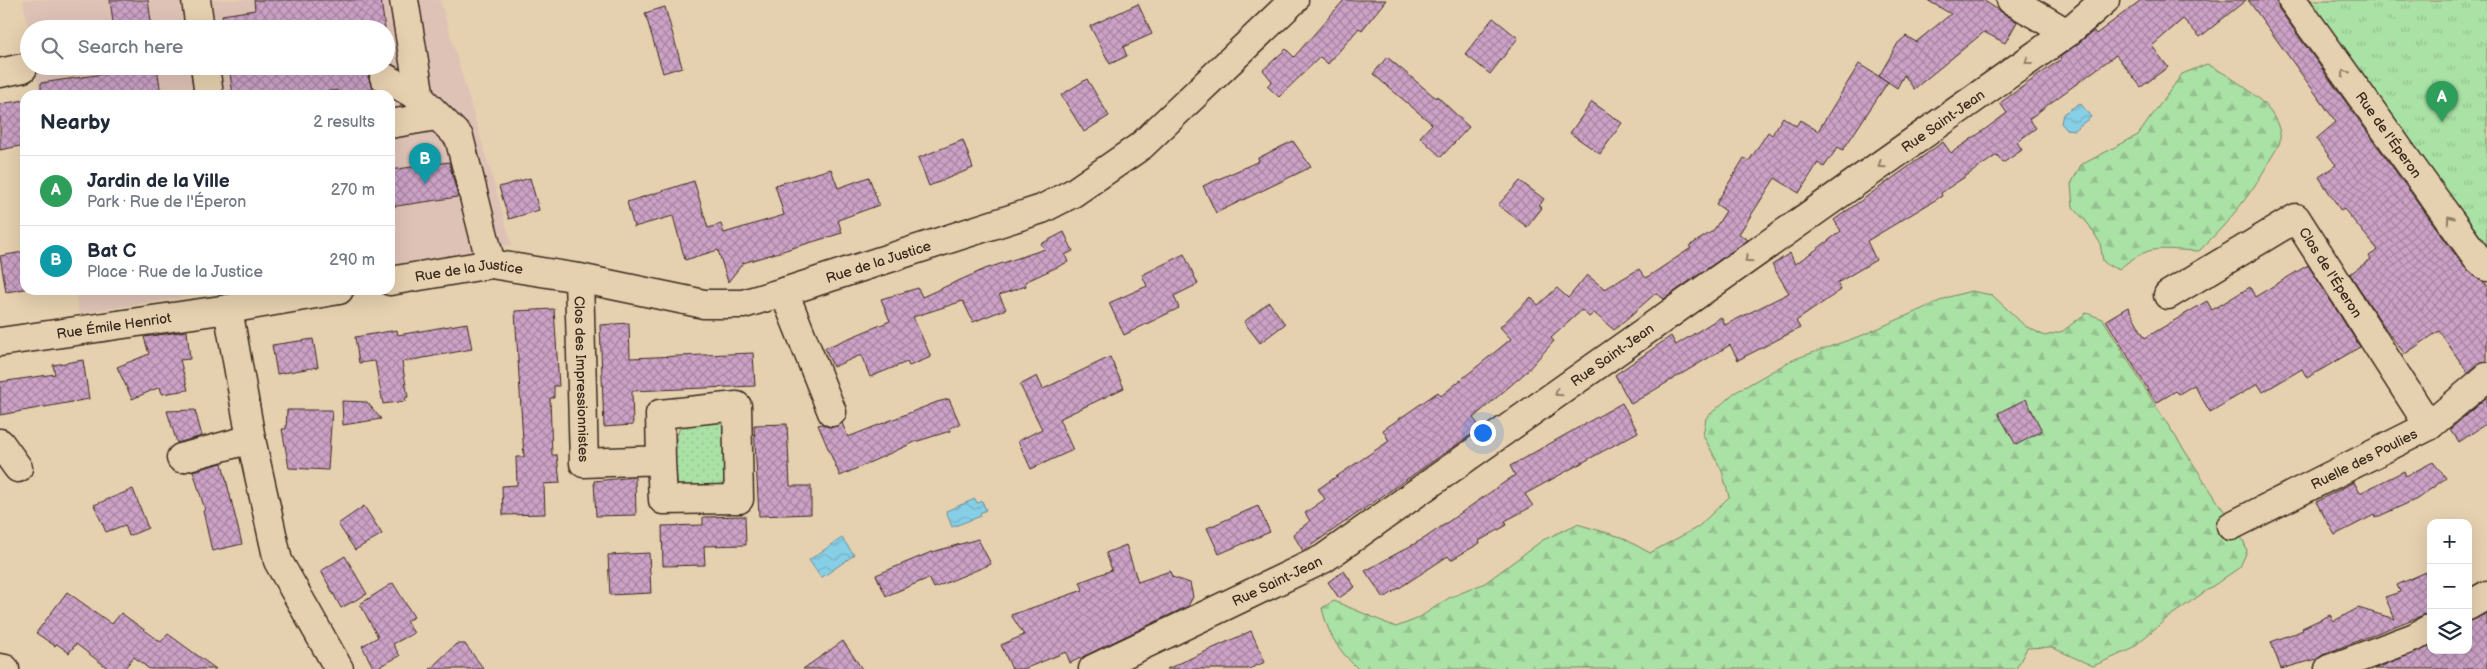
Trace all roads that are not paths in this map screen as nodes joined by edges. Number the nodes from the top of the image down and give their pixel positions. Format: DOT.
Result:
graph roads {
  1 [pos="196,0"];
  2 [pos="404,0"];
  3 [pos="1294,0"];
  4 [pos="2011,0"];
  5 [pos="2105,0"];
  6 [pos="2292,0"];
  7 [pos="199,20"];
  8 [pos="2068,33"];
  9 [pos="206,75"];
  10 [pos="384,78"];
  11 [pos="208,90"];
  12 [pos="428,107"];
  13 [pos="395,122"];
  14 [pos="491,264"];
  15 [pos="2487,267"];
  16 [pos="579,278"];
  17 [pos="395,281"];
  18 [pos="784,292"];
  19 [pos="295,295"];
  20 [pos="2168,295"];
  21 [pos="224,303"];
  22 [pos="0,342"];
  23 [pos="2487,377"];
  24 [pos="832,412"];
  25 [pos="2429,426"];
  26 [pos="251,439"];
  27 [pos="0,443"];
  28 [pos="181,458"];
  29 [pos="661,460"];
  30 [pos="18,468"];
  31 [pos="2232,526"];
  32 [pos="2487,595"];
  33 [pos="2472,604"];
  34 [pos="2427,630"];
  35 [pos="0,668"];
  36 [pos="5,669"];
  37 [pos="339,669"];
  38 [pos="1093,669"];
  39 [pos="2328,669"];
  1 -- 7 [label="street"];
  2 -- 12 [label="street"];
  3 -- 18 [label="street, Rue de la Justice"];
  4 -- 8 [label="street"];
  5 -- 8 [label="street, Rue Saint-Jean"];
  15 -- 6 [label="street, Rue de l'Éperon, one-way"];
  8 -- 38 [label="street, Rue Saint-Jean, one-way"];
  9 -- 11 [label="street"];
  10 -- 12 [label="street"];
  12 -- 13 [label="street"];
  12 -- 14 [label="street"];
  14 -- 16 [label="street, Rue de la Justice"];
  14 -- 17 [label="street, Rue de la Justice"];
  16 -- 18 [label="street, Rue de la Justice"];
  16 -- 29 [label="street, Clos des Impressionnistes"];
  18 -- 24 [label="street"];
  19 -- 21 [label="street"];
  20 -- 25 [label="street, Clos de l'Éperon"];
  21 -- 22 [label="street, Rue Émile Henriot"];
  21 -- 26 [label="street"];
  23 -- 25 [label="street, Ruelle des Poulies"];
  25 -- 31 [label="street, Ruelle des Poulies"];
  26 -- 28 [label="street"];
  26 -- 37 [label="street"];
  27 -- 30 [label="street"];
  32 -- 33 [label="street"];
  34 -- 39 [label="street"];
  35 -- 36 [label="street"];
}
